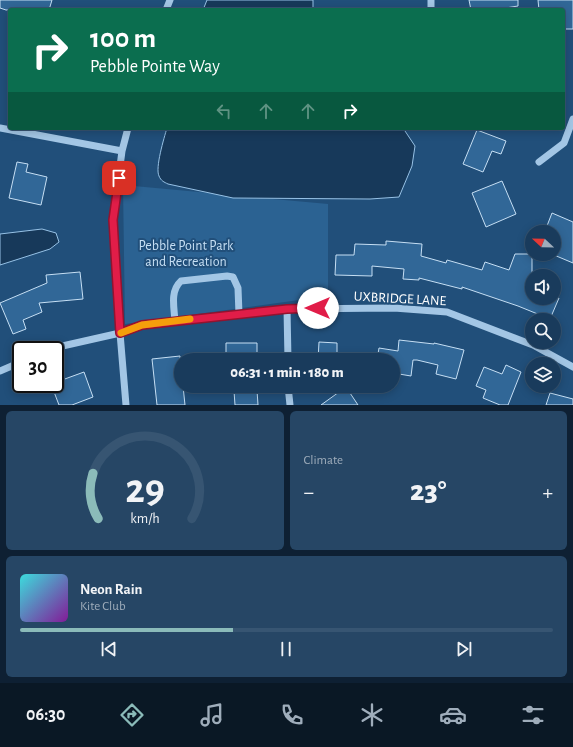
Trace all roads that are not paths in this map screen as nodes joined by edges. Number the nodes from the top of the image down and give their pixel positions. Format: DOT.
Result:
graph roads {
  1 [pos="573,119"];
  2 [pos="11,130"];
  3 [pos="127,130"];
  4 [pos="122,151"];
  5 [pos="539,162"];
  6 [pos="287,309"];
  7 [pos="239,314"];
  8 [pos="175,321"];
  9 [pos="120,333"];
  10 [pos="64,346"];
  11 [pos="288,353"];
  12 [pos="12,366"];
  13 [pos="573,367"];
  14 [pos="0,371"];
  15 [pos="289,393"];
  16 [pos="126,405"];
  17 [pos="290,405"];
  1 -- 5 [label="street"];
  2 -- 4 [label="street"];
  3 -- 4 [label="street"];
  4 -- 9 [label="street"];
  6 -- 7 [label="street, UXBRIDGE LANE"];
  6 -- 11 [label="street"];
  6 -- 13 [label="street, UXBRIDGE LANE"];
  7 -- 8 [label="street, UXBRIDGE LANE"];
  7 -- 8 [label="street"];
  8 -- 9 [label="street, UXBRIDGE LANE"];
  9 -- 10 [label="street, UXBRIDGE LANE"];
  9 -- 16 [label="street"];
  12 -- 14 [label="street"];
  15 -- 17 [label="street"];
}
